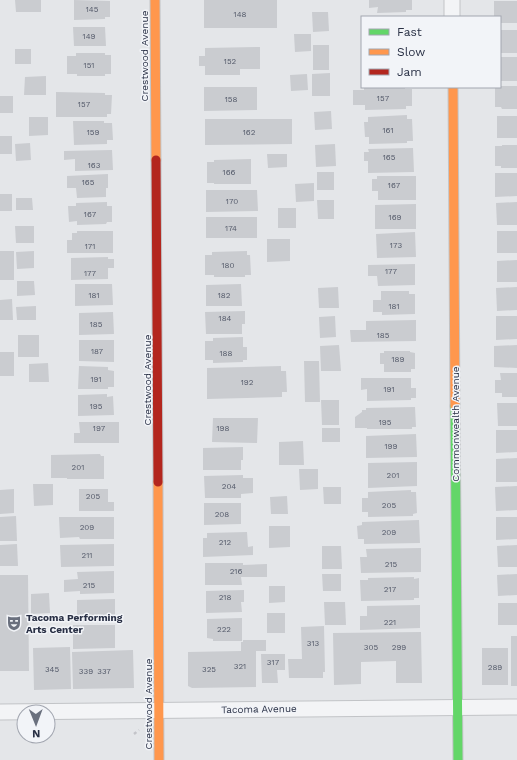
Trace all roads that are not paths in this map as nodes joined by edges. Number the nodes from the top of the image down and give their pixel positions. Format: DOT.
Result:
graph roads {
  1 [pos="155,0"];
  2 [pos="452,0"];
  3 [pos="452,16"];
  4 [pos="453,88"];
  5 [pos="458,707"];
  6 [pos="517,707"];
  7 [pos="159,710"];
  8 [pos="0,712"];
  9 [pos="159,760"];
  10 [pos="458,760"];
  1 -- 7 [label="street, Crestwood Avenue"];
  2 -- 3 [label="street"];
  4 -- 5 [label="street, Commonwealth Avenue"];
  5 -- 6 [label="street, Tacoma Avenue"];
  5 -- 7 [label="street, Tacoma Avenue"];
  5 -- 10 [label="street, Commonwealth Avenue"];
  7 -- 8 [label="street, Tacoma Avenue"];
  7 -- 9 [label="street, Crestwood Avenue"];
}
